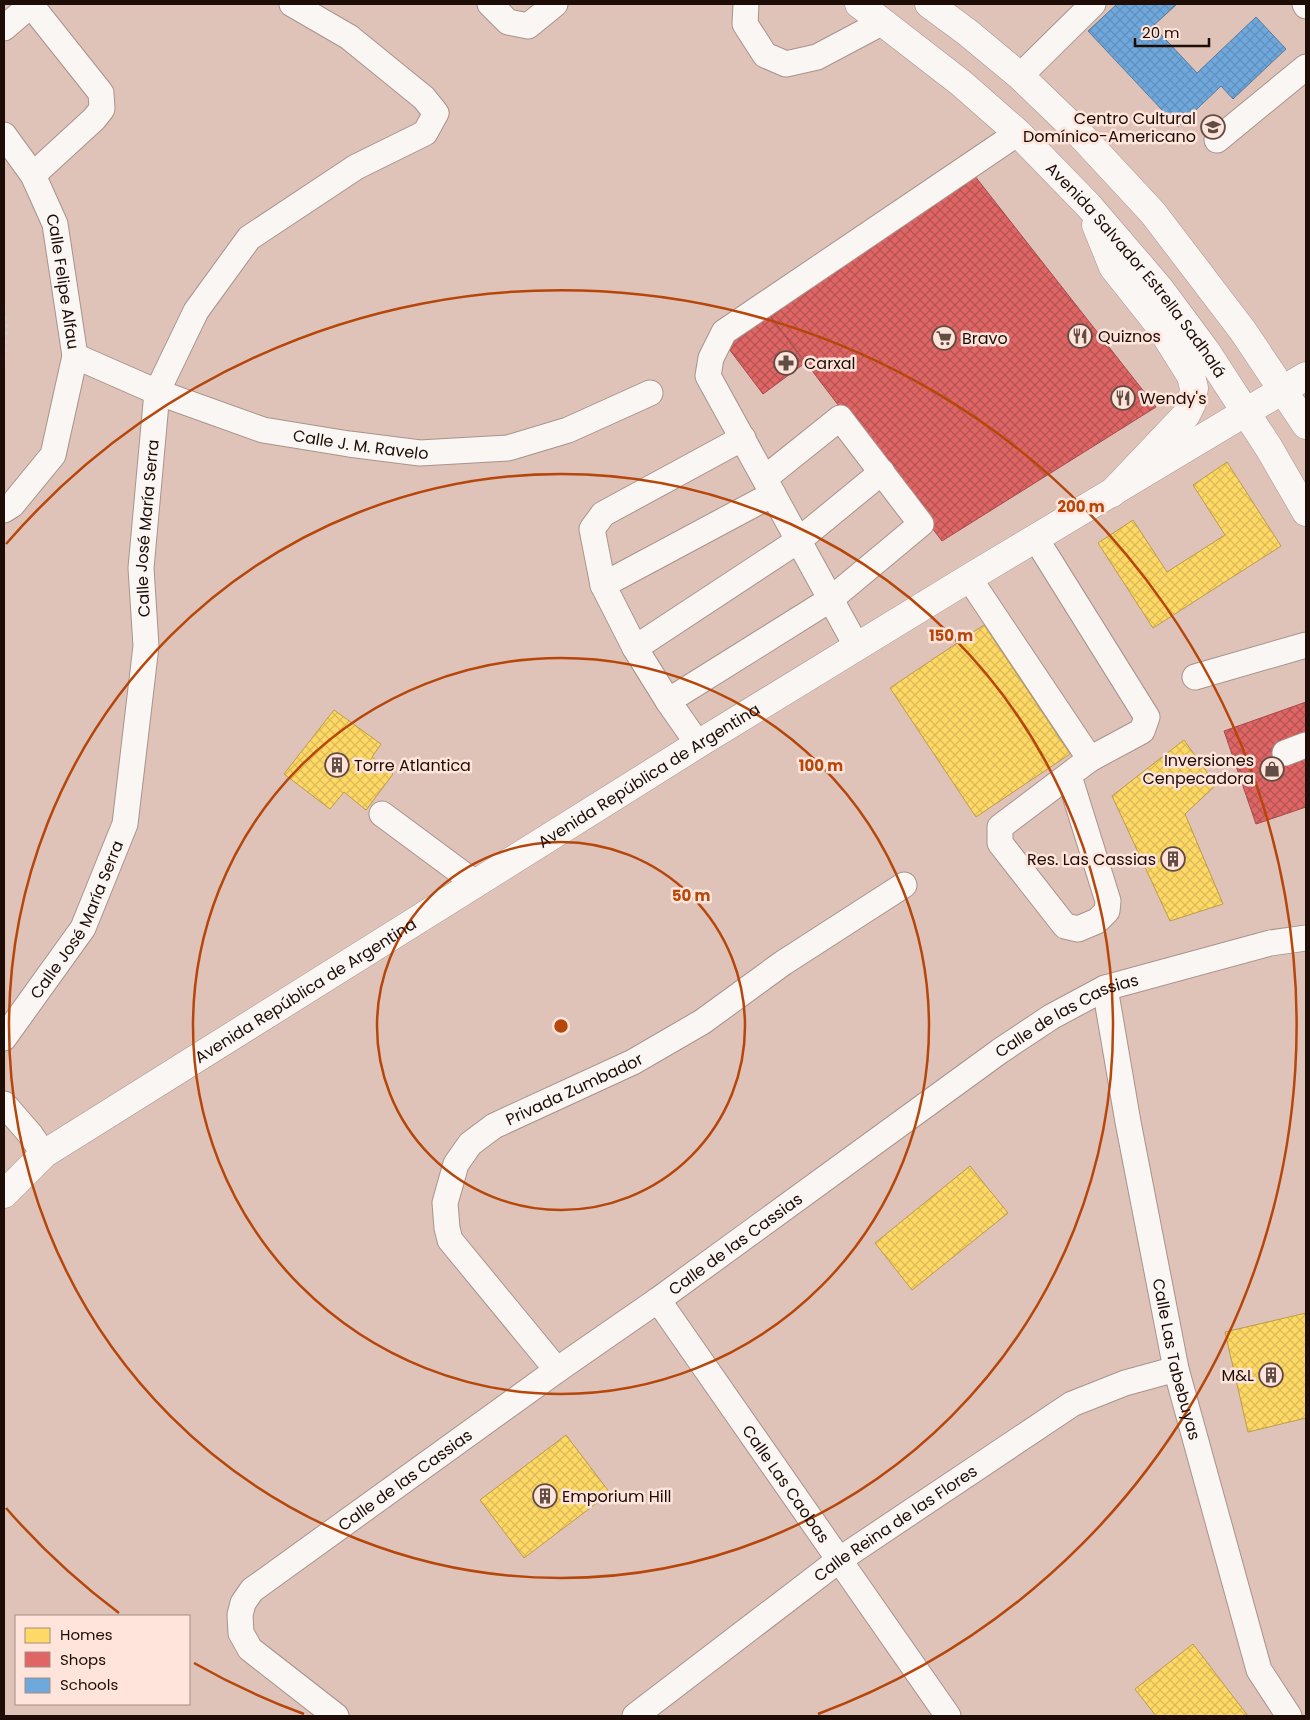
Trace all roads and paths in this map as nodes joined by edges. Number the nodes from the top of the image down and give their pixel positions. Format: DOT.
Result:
graph roads {
  1 [pos="32,4"];
  2 [pos="292,4"];
  3 [pos="490,4"];
  4 [pos="555,4"];
  5 [pos="746,4"];
  6 [pos="858,4"];
  7 [pos="929,4"];
  8 [pos="1094,4"];
  9 [pos="883,22"];
  10 [pos="4,28"];
  11 [pos="1306,67"];
  12 [pos="1020,76"];
  13 [pos="1018,133"];
  14 [pos="4,135"];
  15 [pos="1217,140"];
  16 [pos="33,175"];
  17 [pos="1088,205"];
  18 [pos="4,308"];
  19 [pos="75,356"];
  20 [pos="4,366"];
  21 [pos="1295,383"];
  22 [pos="157,392"];
  23 [pos="650,393"];
  24 [pos="1247,413"];
  25 [pos="1306,425"];
  26 [pos="743,438"];
  27 [pos="882,472"];
  28 [pos="769,486"];
  29 [pos="1112,493"];
  30 [pos="4,510"];
  31 [pos="1306,512"];
  32 [pos="1036,539"];
  33 [pos="799,540"];
  34 [pos="968,578"];
  35 [pos="603,585"];
  36 [pos="831,599"];
  37 [pos="1306,645"];
  38 [pos="857,647"];
  39 [pos="635,648"];
  40 [pos="1195,678"];
  41 [pos="668,701"];
  42 [pos="698,744"];
  43 [pos="1090,759"];
  44 [pos="1069,776"];
  45 [pos="382,814"];
  46 [pos="475,883"];
  47 [pos="904,884"];
  48 [pos="1306,938"];
  49 [pos="1105,988"];
  50 [pos="4,1038"];
  51 [pos="4,1104"];
  52 [pos="44,1154"];
  53 [pos="4,1194"];
  54 [pos="658,1300"];
  55 [pos="1176,1369"];
  56 [pos="556,1370"];
  57 [pos="839,1560"];
  58 [pos="336,1716"];
  59 [pos="636,1716"];
  60 [pos="948,1716"];
  61 [pos="1289,1716"];
  1 -- 10 [label="street"];
  1 -- 16 [label="street"];
  2 -- 22 [label="street, Calle José María Serra"];
  3 -- 4 [label="street"];
  5 -- 9 [label="street"];
  6 -- 9 [label="main road, Avenida Salvador Estrella Sadhalá"];
  7 -- 12 [label="main road"];
  8 -- 12 [label="street"];
  9 -- 13 [label="main road, Avenida Salvador Estrella Sadhalá"];
  11 -- 15 [label="street"];
  12 -- 21 [label="main road"];
  13 -- 17 [label="main road, Avenida Salvador Estrella Sadhalá"];
  13 -- 26 [label="street"];
  14 -- 16 [label="street, Calle Felipe Alfau"];
  16 -- 19 [label="street, Calle Felipe Alfau"];
  17 -- 24 [label="main road, Avenida Salvador Estrella Sadhalá"];
  17 -- 29 [label="main road"];
  18 -- 20 [label="path"];
  19 -- 22 [label="street, Calle J. M. Ravelo"];
  19 -- 30 [label="street, Calle Felipe Alfau"];
  21 -- 24 [label="main road, Avenida República de Argentina"];
  21 -- 25 [label="main road"];
  22 -- 23 [label="street, Calle J. M. Ravelo"];
  22 -- 50 [label="street, Calle José María Serra"];
  24 -- 29 [label="main road, Avenida República de Argentina"];
  24 -- 31 [label="main road, Avenida Salvador Estrella Sadhalá"];
  26 -- 28 [label="street"];
  26 -- 35 [label="street"];
  27 -- 28 [label="street"];
  27 -- 33 [label="street"];
  27 -- 36 [label="street"];
  28 -- 33 [label="street"];
  28 -- 35 [label="street"];
  29 -- 32 [label="main road, Avenida República de Argentina"];
  32 -- 34 [label="main road, Avenida República de Argentina"];
  32 -- 43 [label="street"];
  33 -- 36 [label="street"];
  33 -- 39 [label="street"];
  34 -- 38 [label="main road, Avenida República de Argentina"];
  34 -- 43 [label="street"];
  35 -- 39 [label="street"];
  36 -- 38 [label="street"];
  36 -- 41 [label="street"];
  37 -- 40 [label="street"];
  38 -- 42 [label="main road, Avenida República de Argentina"];
  39 -- 41 [label="street"];
  41 -- 42 [label="street"];
  42 -- 46 [label="main road, Avenida República de Argentina"];
  43 -- 44 [label="street"];
  44 -- 44 [label="street"];
  45 -- 46 [label="street"];
  46 -- 52 [label="main road, Avenida República de Argentina"];
  47 -- 56 [label="street, Privada Zumbador"];
  48 -- 49 [label="street, Calle de las Cassias"];
  49 -- 54 [label="street, Calle de las Cassias"];
  49 -- 55 [label="street, Calle Las Tabebuyas"];
  51 -- 52 [label="street"];
  52 -- 53 [label="main road, Avenida República de Argentina"];
  54 -- 56 [label="street, Calle de las Cassias"];
  54 -- 57 [label="street, Calle Las Caobas"];
  55 -- 57 [label="street, Calle Reina de las Flores"];
  55 -- 61 [label="street, Calle Las Tabebuyas"];
  56 -- 58 [label="street, Calle de las Cassias"];
  57 -- 59 [label="street, Calle Reina de las Flores"];
  57 -- 60 [label="street, Calle Las Caobas"];
}
